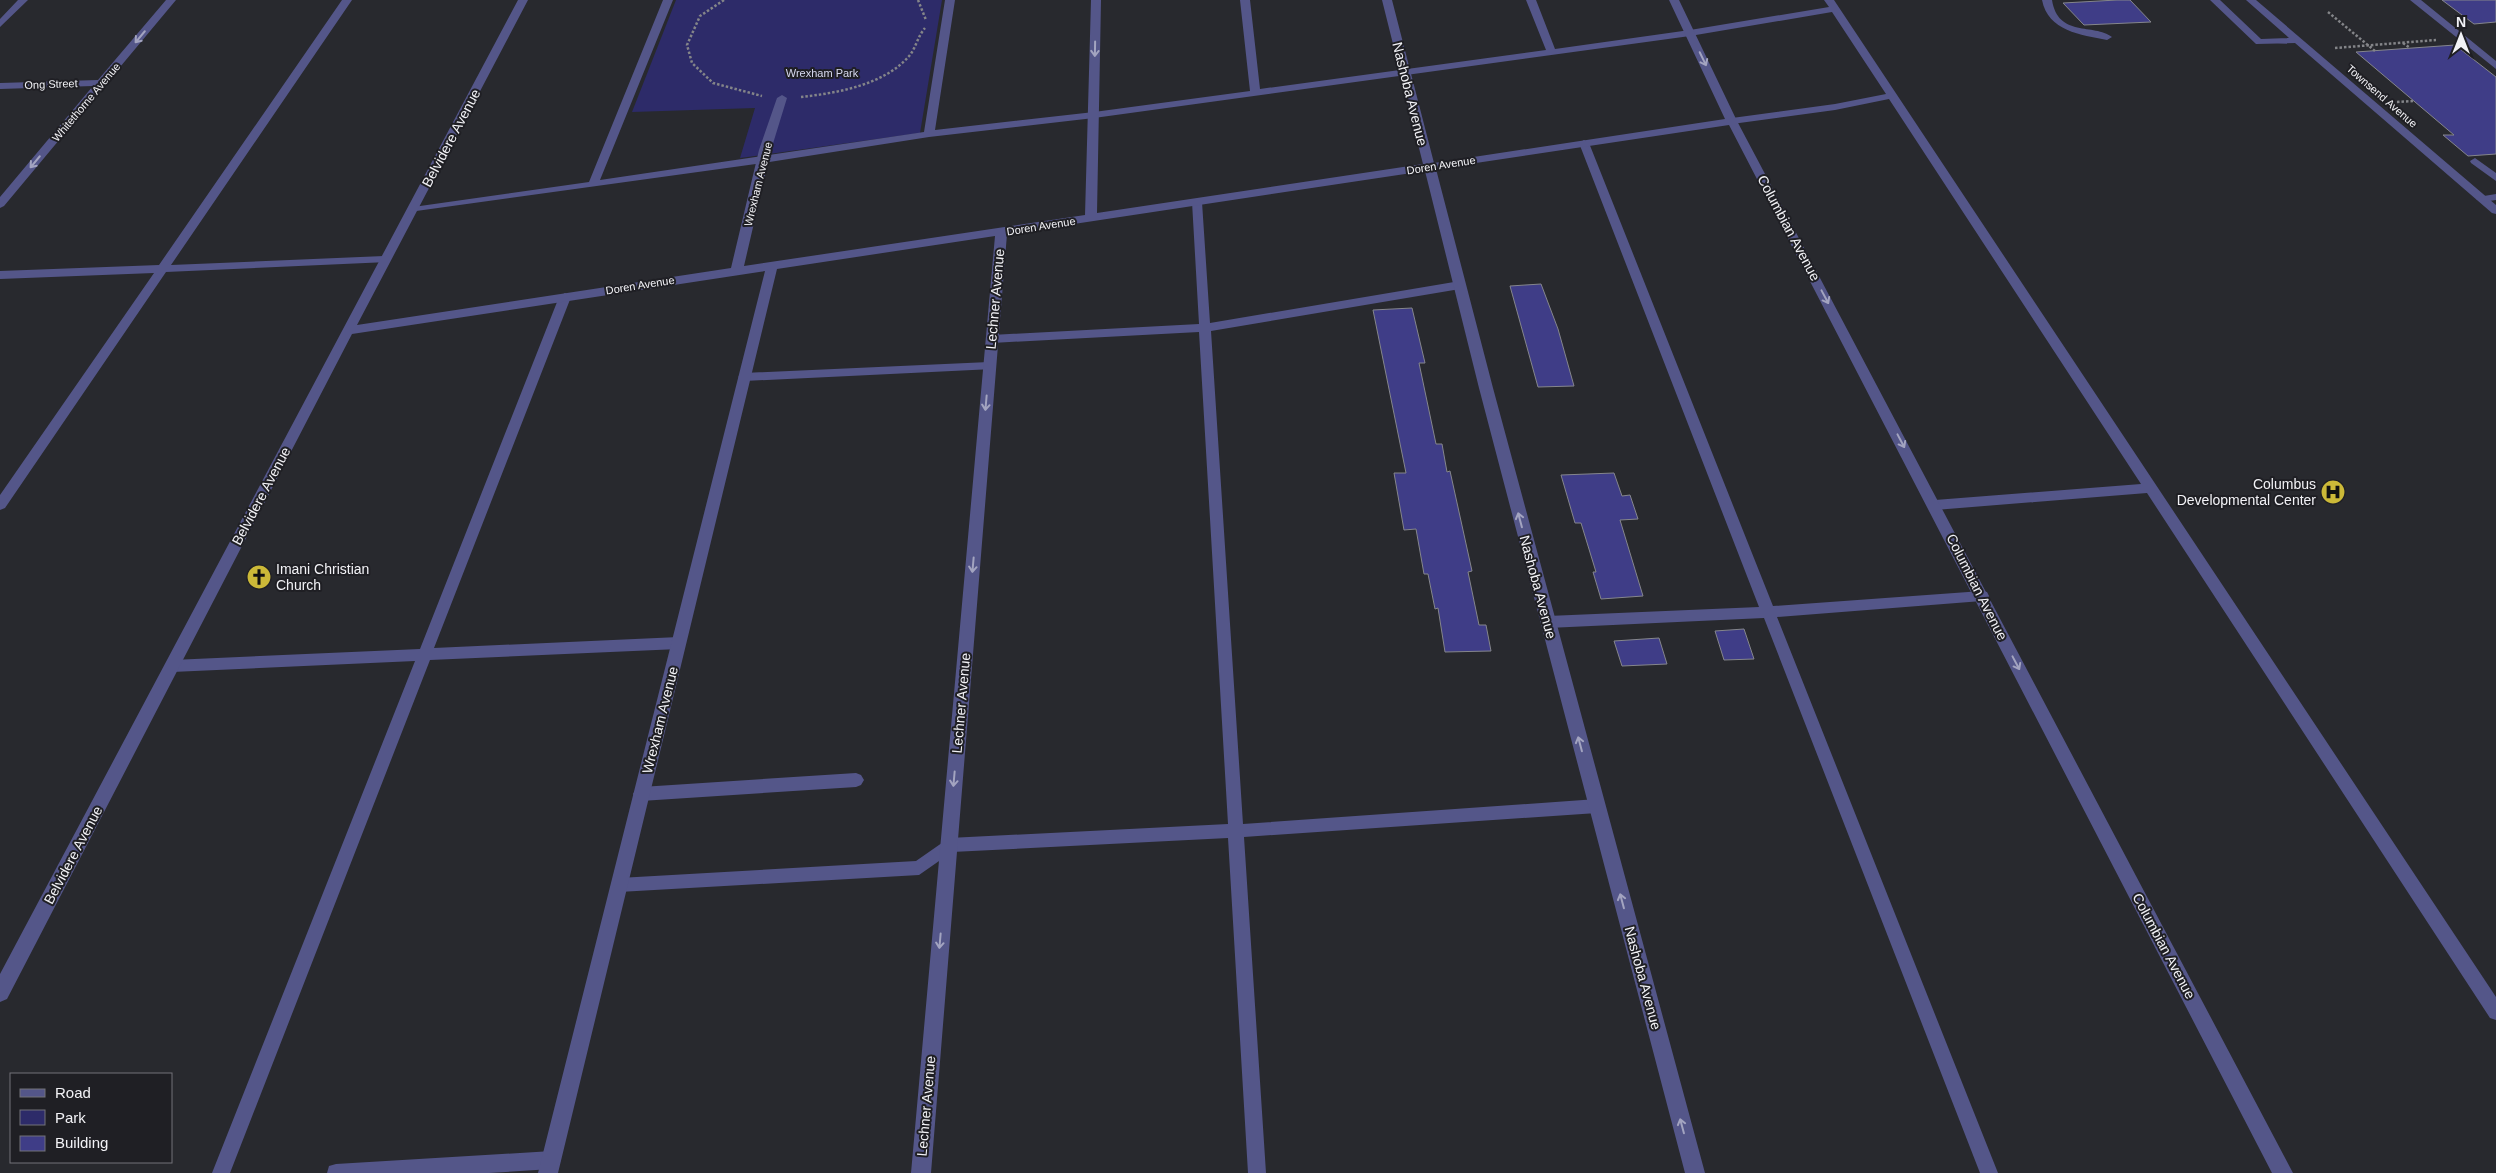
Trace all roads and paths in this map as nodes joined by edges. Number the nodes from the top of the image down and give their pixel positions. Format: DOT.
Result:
graph roads {
  1 [pos="23,0"];
  2 [pos="171,0"];
  3 [pos="347,0"];
  4 [pos="523,0"];
  5 [pos="668,0"];
  6 [pos="724,0"];
  7 [pos="918,0"];
  8 [pos="950,0"];
  9 [pos="1096,0"];
  10 [pos="1245,0"];
  11 [pos="1387,0"];
  12 [pos="1532,0"];
  13 [pos="1674,0"];
  14 [pos="2047,0"];
  15 [pos="2215,0"];
  16 [pos="2251,0"];
  17 [pos="2415,0"];
  18 [pos="1832,4"];
  19 [pos="2328,12"];
  20 [pos="0,24"];
  21 [pos="946,27"];
  22 [pos="924,28"];
  23 [pos="1690,32"];
  24 [pos="2106,36"];
  25 [pos="2441,39"];
  26 [pos="2298,40"];
  27 [pos="2402,42"];
  28 [pos="2368,45"];
  29 [pos="2410,48"];
  30 [pos="2309,50"];
  31 [pos="1551,51"];
  32 [pos="2375,51"];
  33 [pos="2496,66"];
  34 [pos="1404,70"];
  35 [pos="102,83"];
  36 [pos="0,86"];
  37 [pos="1255,92"];
  38 [pos="1892,96"];
  39 [pos="782,98"];
  40 [pos="2414,101"];
  41 [pos="2395,102"];
  42 [pos="1094,115"];
  43 [pos="1732,121"];
  44 [pos="929,134"];
  45 [pos="1584,143"];
  46 [pos="763,160"];
  47 [pos="2475,161"];
  48 [pos="1428,167"];
  49 [pos="2496,178"];
  50 [pos="594,183"];
  51 [pos="2496,197"];
  52 [pos="2482,198"];
  53 [pos="1197,202"];
  54 [pos="0,204"];
  55 [pos="413,210"];
  56 [pos="2496,211"];
  57 [pos="1091,218"];
  58 [pos="1001,232"];
  59 [pos="384,260"];
  60 [pos="772,266"];
  61 [pos="163,267"];
  62 [pos="737,270"];
  63 [pos="0,275"];
  64 [pos="1460,285"];
  65 [pos="565,297"];
  66 [pos="1205,328"];
  67 [pos="349,330"];
  68 [pos="992,339"];
  69 [pos="989,366"];
  70 [pos="744,377"];
  71 [pos="2150,488"];
  72 [pos="0,505"];
  73 [pos="1934,505"];
  74 [pos="1982,596"];
  75 [pos="1768,612"];
  76 [pos="1548,622"];
  77 [pos="679,643"];
  78 [pos="424,655"];
  79 [pos="172,666"];
  80 [pos="856,780"];
  81 [pos="641,794"];
  82 [pos="1597,806"];
  83 [pos="1236,831"];
  84 [pos="948,845"];
  85 [pos="619,885"];
  86 [pos="1,988"];
  87 [pos="2496,1012"];
  88 [pos="550,1166"];
  89 [pos="221,1173"];
  90 [pos="336,1173"];
  91 [pos="921,1173"];
  92 [pos="1257,1173"];
  93 [pos="1695,1173"];
  94 [pos="1989,1173"];
  95 [pos="2282,1173"];
  1 -- 20 [label="lane"];
  2 -- 35 [label="street, Whitethorne Avenue, one-way"];
  3 -- 61 [label="lane"];
  4 -- 55 [label="street, Belvidere Avenue"];
  5 -- 50 [label="lane"];
  6 -- 39 [label="path"];
  7 -- 22 [label="path"];
  8 -- 21 [label="lane"];
  9 -- 42 [label="street, one-way"];
  10 -- 37 [label="lane"];
  11 -- 34 [label="street, Nashoba Avenue"];
  12 -- 31 [label="lane"];
  13 -- 23 [label="street, Columbian Avenue"];
  14 -- 24 [label="lane"];
  15 -- 26 [label="lane"];
  16 -- 26 [label="lane, Townsend Avenue"];
  17 -- 33 [label="lane"];
  18 -- 23 [label="lane"];
  18 -- 38 [label="lane"];
  19 -- 28 [label="path"];
  21 -- 22 [label="path"];
  21 -- 44 [label="lane"];
  22 -- 39 [label="path"];
  23 -- 31 [label="lane"];
  23 -- 43 [label="street, Columbian Avenue, one-way"];
  25 -- 27 [label="path"];
  26 -- 30 [label="lane, Townsend Avenue"];
  27 -- 28 [label="path"];
  27 -- 29 [label="path"];
  28 -- 30 [label="path"];
  28 -- 32 [label="path"];
  30 -- 52 [label="lane, Townsend Avenue"];
  31 -- 34 [label="lane"];
  34 -- 37 [label="lane"];
  34 -- 48 [label="street, Nashoba Avenue"];
  35 -- 36 [label="street, Ong Street"];
  35 -- 54 [label="street, Whitethorne Avenue, one-way"];
  37 -- 42 [label="lane"];
  38 -- 43 [label="lane"];
  38 -- 71 [label="lane"];
  39 -- 46 [label="street, Wrexham Avenue"];
  40 -- 41 [label="path"];
  42 -- 44 [label="lane"];
  42 -- 57 [label="street"];
  43 -- 45 [label="street, Doren Avenue"];
  43 -- 73 [label="street, Columbian Avenue, one-way"];
  44 -- 46 [label="lane"];
  45 -- 48 [label="street, Doren Avenue"];
  45 -- 75 [label="lane"];
  46 -- 50 [label="lane"];
  46 -- 62 [label="street, Wrexham Avenue"];
  47 -- 49 [label="lane"];
  48 -- 53 [label="street, Doren Avenue"];
  48 -- 64 [label="street, Nashoba Avenue"];
  50 -- 55 [label="lane"];
  51 -- 52 [label="street"];
  52 -- 56 [label="lane, Townsend Avenue"];
  53 -- 57 [label="street, Doren Avenue"];
  53 -- 66 [label="lane"];
  55 -- 59 [label="street, Belvidere Avenue"];
  57 -- 58 [label="street, Doren Avenue"];
  58 -- 60 [label="street, Doren Avenue"];
  58 -- 68 [label="street, Lechner Avenue"];
  59 -- 61 [label="lane"];
  59 -- 67 [label="street, Belvidere Avenue"];
  60 -- 62 [label="street, Doren Avenue"];
  60 -- 70 [label="street, Wrexham Avenue"];
  61 -- 63 [label="lane"];
  61 -- 72 [label="lane"];
  62 -- 65 [label="street, Doren Avenue"];
  64 -- 66 [label="lane"];
  76 -- 64 [label="street, Nashoba Avenue, one-way"];
  65 -- 67 [label="street, Doren Avenue"];
  65 -- 78 [label="lane"];
  66 -- 68 [label="lane"];
  66 -- 83 [label="lane"];
  67 -- 79 [label="street, Belvidere Avenue"];
  68 -- 69 [label="street, Lechner Avenue"];
  69 -- 70 [label="lane"];
  69 -- 84 [label="street, Lechner Avenue, one-way"];
  70 -- 77 [label="street, Wrexham Avenue"];
  71 -- 73 [label="lane"];
  71 -- 87 [label="lane"];
  73 -- 74 [label="street, Columbian Avenue"];
  74 -- 75 [label="lane"];
  74 -- 95 [label="street, Columbian Avenue, one-way"];
  75 -- 76 [label="lane"];
  75 -- 94 [label="lane"];
  82 -- 76 [label="street, Nashoba Avenue, one-way"];
  77 -- 78 [label="lane"];
  77 -- 81 [label="street, Wrexham Avenue"];
  78 -- 79 [label="lane"];
  78 -- 89 [label="lane"];
  79 -- 86 [label="street, Belvidere Avenue"];
  80 -- 81 [label="lane"];
  81 -- 85 [label="street, Wrexham Avenue"];
  82 -- 83 [label="lane"];
  93 -- 82 [label="street, Nashoba Avenue, one-way"];
  83 -- 84 [label="lane"];
  83 -- 92 [label="lane"];
  84 -- 85 [label="lane"];
  84 -- 91 [label="street, Lechner Avenue, one-way"];
  85 -- 88 [label="street, Wrexham Avenue"];
  88 -- 90 [label="lane"];
}
